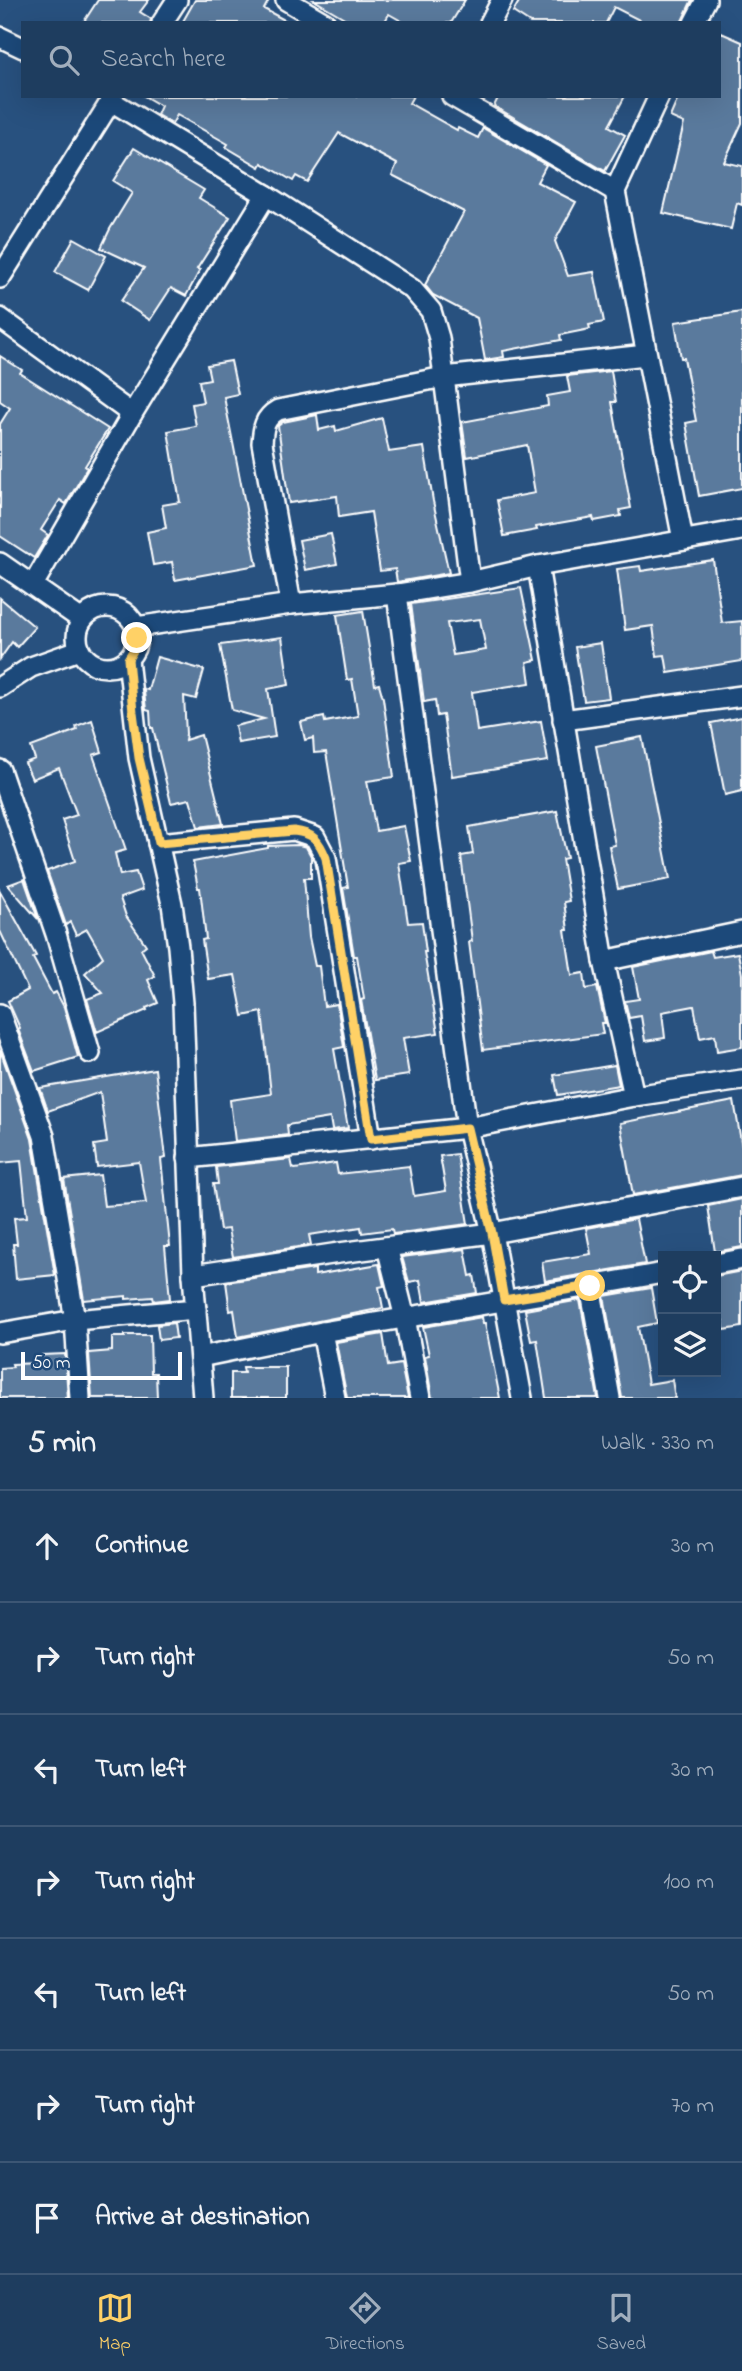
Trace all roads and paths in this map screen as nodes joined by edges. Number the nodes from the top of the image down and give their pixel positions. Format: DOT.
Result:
graph roads {
  1 [pos="177,0"];
  2 [pos="286,0"];
  3 [pos="502,0"];
  4 [pos="706,0"];
  5 [pos="164,21"];
  6 [pos="322,21"];
  7 [pos="491,21"];
  8 [pos="695,21"];
  9 [pos="0,37"];
  10 [pos="21,47"];
  11 [pos="109,98"];
  12 [pos="455,98"];
  13 [pos="658,98"];
  14 [pos="615,191"];
  15 [pos="266,195"];
  16 [pos="0,278"];
  17 [pos="0,318"];
  18 [pos="646,355"];
  19 [pos="444,377"];
  20 [pos="132,414"];
  21 [pos="742,530"];
  22 [pos="683,540"];
  23 [pos="0,563"];
  24 [pos="538,566"];
  25 [pos="470,582"];
  26 [pos="33,585"];
  27 [pos="397,594"];
  28 [pos="291,604"];
  29 [pos="82,620"];
  30 [pos="136,627"];
  31 [pos="79,650"];
  32 [pos="128,659"];
  33 [pos="0,687"];
  34 [pos="742,696"];
  35 [pos="563,720"];
  36 [pos="0,770"];
  37 [pos="159,843"];
  38 [pos="742,932"];
  39 [pos="604,961"];
  40 [pos="0,1014"];
  41 [pos="90,1053"];
  42 [pos="742,1080"];
  43 [pos="634,1096"];
  44 [pos="467,1128"];
  45 [pos="371,1139"];
  46 [pos="188,1157"];
  47 [pos="742,1187"];
  48 [pos="492,1233"];
  49 [pos="387,1247"];
  50 [pos="742,1259"];
  51 [pos="721,1263"];
  52 [pos="658,1274"];
  53 [pos="193,1275"];
  54 [pos="590,1286"];
  55 [pos="504,1300"];
  56 [pos="196,1309"];
  57 [pos="405,1318"];
  58 [pos="75,1320"];
  59 [pos="322,1332"];
  60 [pos="0,1333"];
  61 [pos="200,1357"];
  62 [pos="80,1398"];
  63 [pos="203,1398"];
  64 [pos="335,1398"];
  65 [pos="420,1398"];
  66 [pos="522,1398"];
  67 [pos="610,1398"];
  1 -- 5 [label="street"];
  2 -- 6 [label="street"];
  3 -- 7 [label="street"];
  4 -- 8 [label="street"];
  9 -- 10 [label="street"];
  11 -- 15 [label="street"];
  11 -- 16 [label="street"];
  12 -- 14 [label="street"];
  13 -- 14 [label="street"];
  14 -- 18 [label="street"];
  15 -- 19 [label="street"];
  15 -- 20 [label="street"];
  17 -- 20 [label="street"];
  18 -- 19 [label="street"];
  18 -- 22 [label="street"];
  19 -- 25 [label="street"];
  19 -- 28 [label="street"];
  20 -- 26 [label="street"];
  21 -- 22 [label="street"];
  22 -- 24 [label="street"];
  23 -- 26 [label="street"];
  24 -- 25 [label="street"];
  24 -- 35 [label="street"];
  25 -- 27 [label="street"];
  26 -- 29 [label="street"];
  27 -- 28 [label="street"];
  27 -- 44 [label="street"];
  28 -- 30 [label="street"];
  29 -- 30 [label="street"];
  29 -- 31 [label="street"];
  30 -- 32 [label="street"];
  31 -- 32 [label="street"];
  31 -- 33 [label="street"];
  32 -- 37 [label="street"];
  34 -- 35 [label="street"];
  35 -- 39 [label="street"];
  36 -- 41 [label="street"];
  37 -- 45 [label="street"];
  37 -- 46 [label="street"];
  38 -- 39 [label="street"];
  39 -- 43 [label="street"];
  40 -- 58 [label="street"];
  42 -- 43 [label="street"];
  43 -- 44 [label="street"];
  44 -- 45 [label="street"];
  44 -- 48 [label="street"];
  45 -- 46 [label="street"];
  46 -- 53 [label="street"];
  47 -- 48 [label="street"];
  48 -- 49 [label="street"];
  48 -- 55 [label="street"];
  49 -- 53 [label="street"];
  49 -- 57 [label="street"];
  50 -- 51 [label="street"];
  52 -- 54 [label="street"];
  53 -- 56 [label="street"];
  54 -- 55 [label="street"];
  54 -- 67 [label="street"];
  55 -- 57 [label="street"];
  55 -- 66 [label="street"];
  56 -- 58 [label="street"];
  56 -- 61 [label="street"];
  57 -- 59 [label="street"];
  57 -- 65 [label="street"];
  58 -- 60 [label="street"];
  58 -- 62 [label="street"];
  59 -- 61 [label="street"];
  59 -- 64 [label="street"];
  61 -- 63 [label="street"];
}
